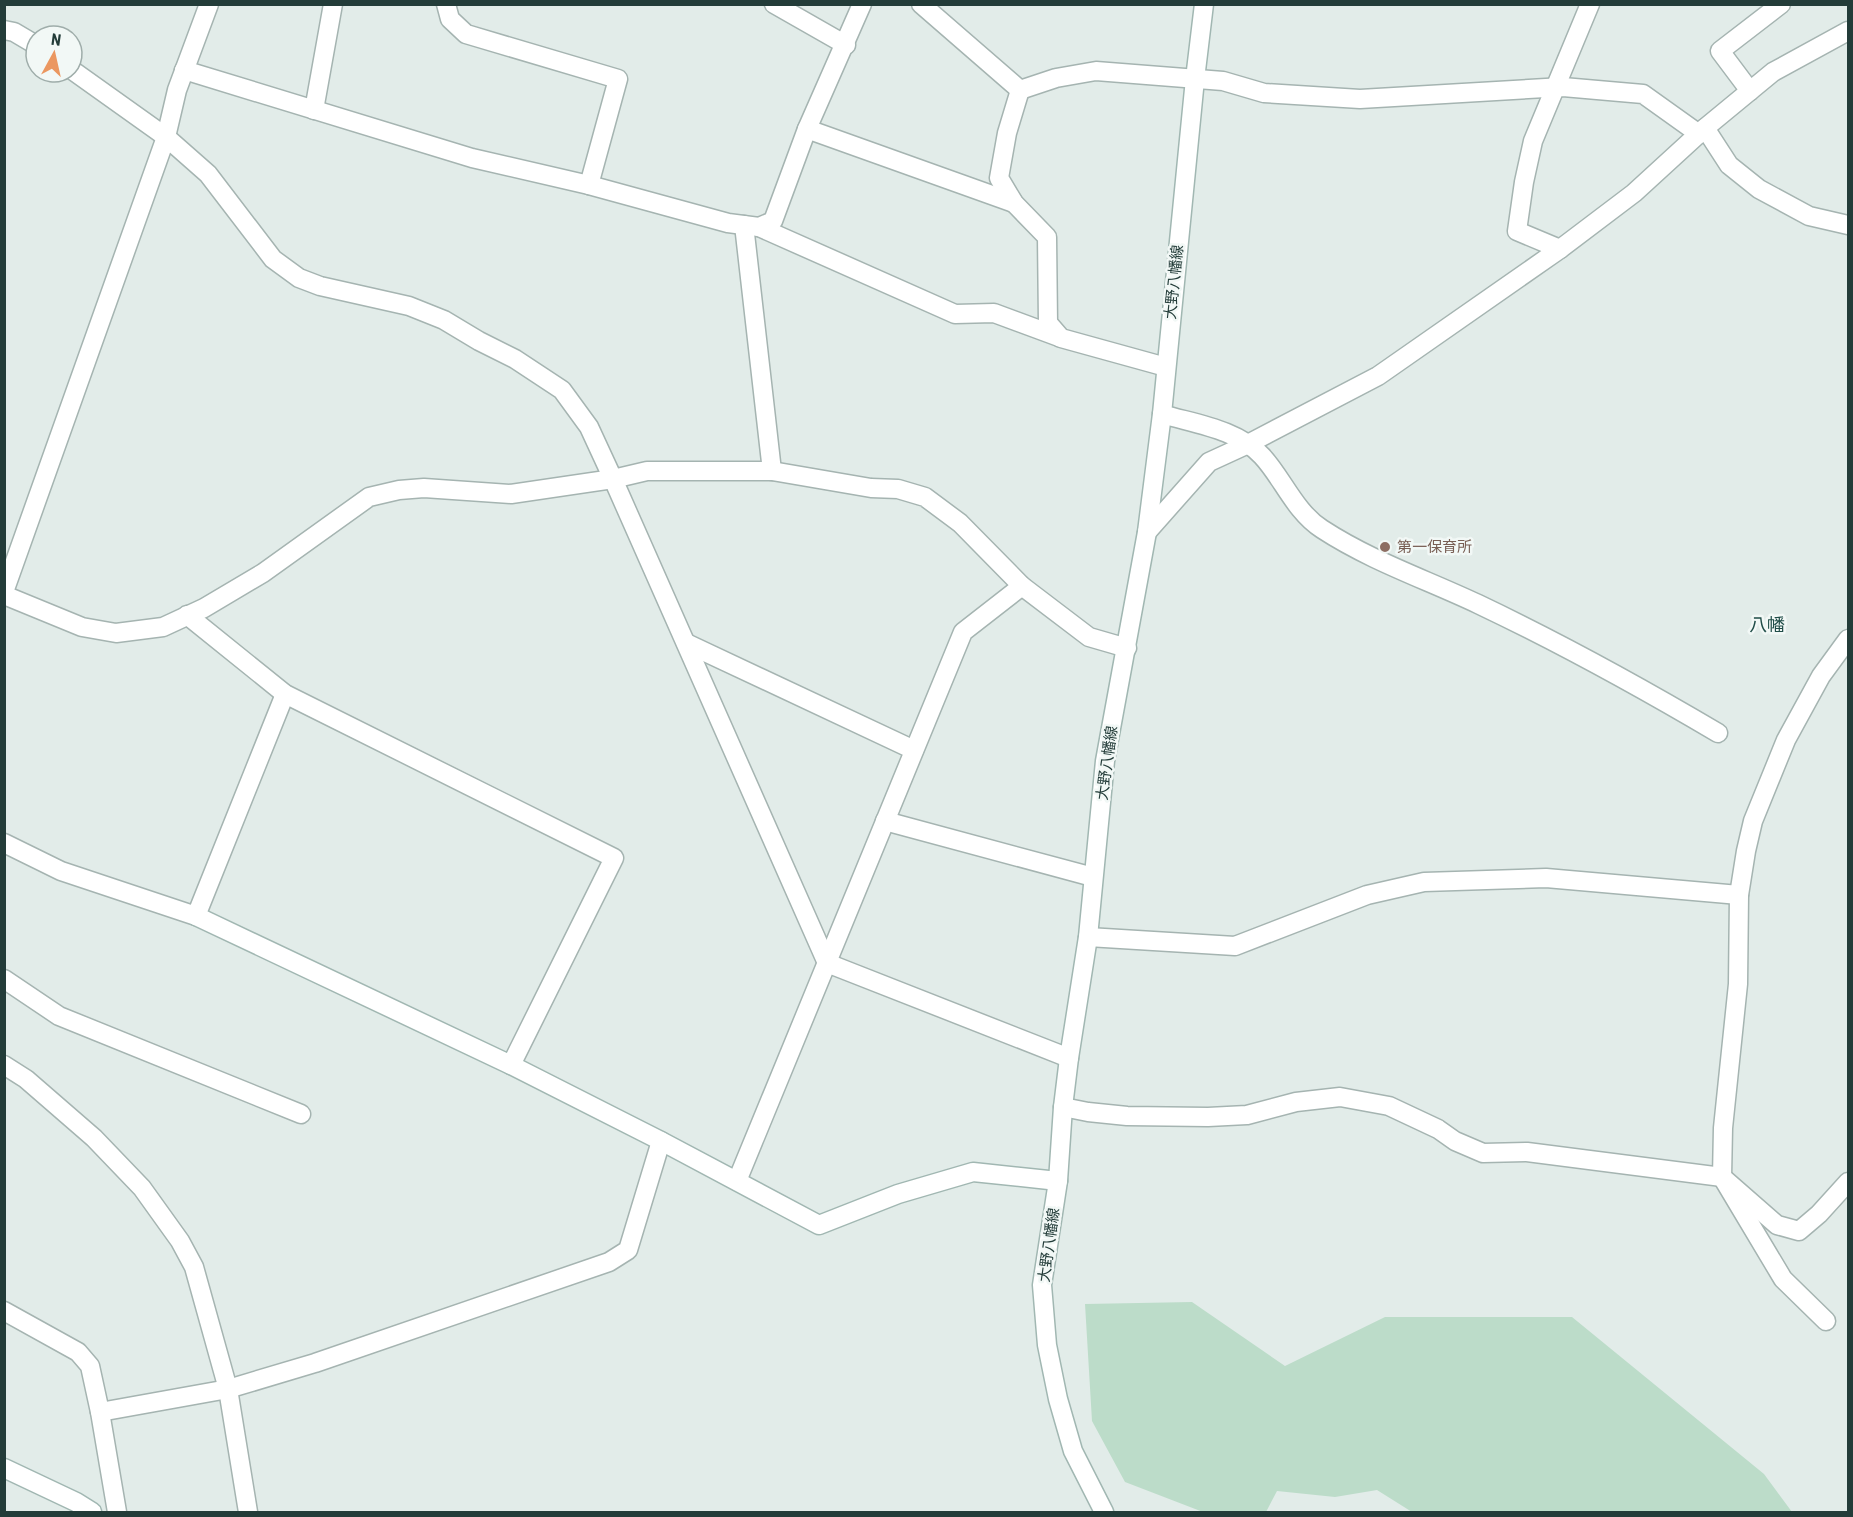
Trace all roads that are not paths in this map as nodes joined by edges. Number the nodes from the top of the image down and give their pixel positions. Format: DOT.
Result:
graph roads {
  1 [pos="209,4"];
  2 [pos="333,4"];
  3 [pos="446,4"];
  4 [pos="774,4"];
  5 [pos="862,4"];
  6 [pos="921,4"];
  7 [pos="1204,4"];
  8 [pos="1590,4"];
  9 [pos="1780,4"];
  10 [pos="4,30"];
  11 [pos="1848,31"];
  12 [pos="24,38"];
  13 [pos="846,45"];
  14 [pos="184,70"];
  15 [pos="84,78"];
  16 [pos="1195,79"];
  17 [pos="1556,87"];
  18 [pos="1020,90"];
  19 [pos="1750,91"];
  20 [pos="314,110"];
  21 [pos="807,129"];
  22 [pos="1702,131"];
  23 [pos="166,136"];
  24 [pos="589,185"];
  25 [pos="1014,203"];
  26 [pos="1848,225"];
  27 [pos="751,226"];
  28 [pos="1560,249"];
  29 [pos="1061,338"];
  30 [pos="1166,367"];
  31 [pos="1162,414"];
  32 [pos="1246,445"];
  33 [pos="772,471"];
  34 [pos="613,479"];
  35 [pos="1148,531"];
  36 [pos="1022,586"];
  37 [pos="4,593"];
  38 [pos="187,615"];
  39 [pos="1848,639"];
  40 [pos="686,644"];
  41 [pos="1127,648"];
  42 [pos="285,694"];
  43 [pos="1719,733"];
  44 [pos="914,750"];
  45 [pos="885,821"];
  46 [pos="4,843"];
  47 [pos="1093,877"];
  48 [pos="1740,895"];
  49 [pos="196,916"];
  50 [pos="1088,937"];
  51 [pos="827,963"];
  52 [pos="4,979"];
  53 [pos="1069,1058"];
  54 [pos="4,1065"];
  55 [pos="511,1065"];
  56 [pos="1063,1107"];
  57 [pos="301,1114"];
  58 [pos="661,1141"];
  59 [pos="1722,1177"];
  60 [pos="736,1181"];
  61 [pos="1058,1181"];
  62 [pos="1848,1182"];
  63 [pos="4,1311"];
  64 [pos="1826,1321"];
  65 [pos="228,1389"];
  66 [pos="100,1412"];
  67 [pos="4,1468"];
  68 [pos="92,1512"];
  69 [pos="117,1512"];
  70 [pos="248,1512"];
  71 [pos="1104,1512"];
  1 -- 14 [label="street"];
  2 -- 20 [label="street"];
  3 -- 24 [label="street"];
  4 -- 13 [label="street"];
  5 -- 13 [label="street"];
  6 -- 18 [label="street"];
  7 -- 16 [label="street, 大野八幡線"];
  8 -- 17 [label="street"];
  9 -- 19 [label="street"];
  10 -- 12 [label="street"];
  11 -- 19 [label="street"];
  13 -- 21 [label="street"];
  14 -- 20 [label="street"];
  14 -- 23 [label="street"];
  15 -- 23 [label="street"];
  16 -- 17 [label="street"];
  16 -- 18 [label="street"];
  16 -- 30 [label="street, 大野八幡線"];
  17 -- 22 [label="street"];
  17 -- 28 [label="street"];
  18 -- 25 [label="street"];
  19 -- 22 [label="street"];
  20 -- 24 [label="street"];
  21 -- 25 [label="street"];
  21 -- 27 [label="street"];
  22 -- 26 [label="street"];
  22 -- 28 [label="street"];
  23 -- 34 [label="street"];
  23 -- 37 [label="street"];
  24 -- 27 [label="street"];
  25 -- 29 [label="street"];
  27 -- 29 [label="street"];
  27 -- 33 [label="street"];
  28 -- 32 [label="street"];
  29 -- 30 [label="street"];
  30 -- 31 [label="street, 大野八幡線"];
  31 -- 32 [label="street"];
  31 -- 35 [label="street, 大野八幡線"];
  32 -- 35 [label="street"];
  32 -- 43 [label="street"];
  33 -- 34 [label="street"];
  33 -- 36 [label="street"];
  34 -- 38 [label="street"];
  34 -- 40 [label="street"];
  35 -- 41 [label="street, 大野八幡線"];
  36 -- 41 [label="street"];
  36 -- 44 [label="street"];
  37 -- 38 [label="street"];
  38 -- 42 [label="street"];
  39 -- 48 [label="street"];
  40 -- 44 [label="street"];
  40 -- 51 [label="street"];
  41 -- 47 [label="street, 大野八幡線"];
  42 -- 49 [label="street"];
  42 -- 55 [label="street"];
  44 -- 45 [label="street"];
  45 -- 47 [label="street"];
  45 -- 51 [label="street"];
  46 -- 49 [label="street"];
  47 -- 50 [label="street, 大野八幡線"];
  48 -- 50 [label="street"];
  48 -- 59 [label="street"];
  49 -- 55 [label="street"];
  50 -- 53 [label="street, 大野八幡線"];
  51 -- 53 [label="street"];
  51 -- 60 [label="street"];
  52 -- 57 [label="street"];
  53 -- 56 [label="street, 大野八幡線"];
  54 -- 65 [label="street"];
  55 -- 58 [label="street"];
  56 -- 59 [label="street"];
  56 -- 61 [label="street, 大野八幡線"];
  58 -- 60 [label="street"];
  58 -- 65 [label="street"];
  59 -- 62 [label="street"];
  59 -- 64 [label="street"];
  60 -- 61 [label="street"];
  61 -- 71 [label="street, 大野八幡線"];
  63 -- 66 [label="street"];
  65 -- 66 [label="street"];
  65 -- 70 [label="street"];
  66 -- 69 [label="street"];
  67 -- 68 [label="street"];
}
